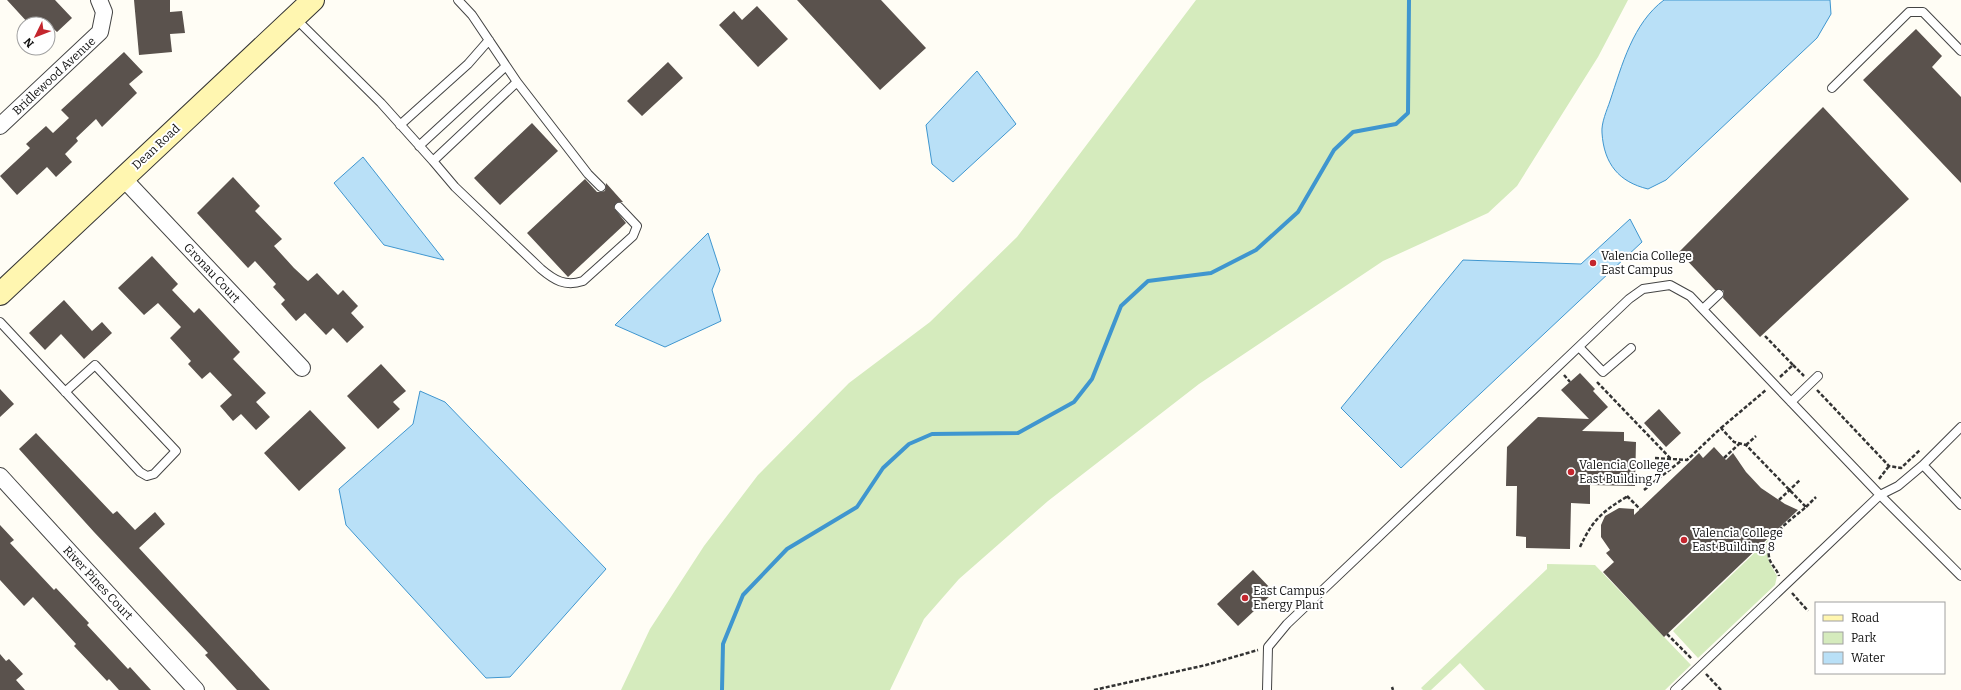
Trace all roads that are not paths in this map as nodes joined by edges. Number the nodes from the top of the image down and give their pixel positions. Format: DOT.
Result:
graph roads {
  1 [pos="100,0"];
  2 [pos="313,0"];
  3 [pos="458,0"];
  4 [pos="294,17"];
  5 [pos="489,40"];
  6 [pos="1961,51"];
  7 [pos="506,66"];
  8 [pos="517,82"];
  9 [pos="1832,88"];
  10 [pos="400,125"];
  11 [pos="0,126"];
  12 [pos="419,146"];
  13 [pos="433,161"];
  14 [pos="123,178"];
  15 [pos="601,188"];
  16 [pos="619,207"];
  17 [pos="0,294"];
  18 [pos="1719,294"];
  19 [pos="1703,309"];
  20 [pos="0,322"];
  21 [pos="1579,347"];
  22 [pos="1631,348"];
  23 [pos="302,368"];
  24 [pos="1818,376"];
  25 [pos="65,392"];
  26 [pos="1791,402"];
  27 [pos="1961,427"];
  28 [pos="1923,465"];
  29 [pos="0,476"];
  30 [pos="1880,495"];
  31 [pos="1961,505"];
  32 [pos="1961,576"];
  33 [pos="196,690"];
  34 [pos="1267,690"];
  35 [pos="1675,690"];
  1 -- 11 [label="street, Bridlewood Avenue"];
  2 -- 4 [label="main road, Dean Road"];
  3 -- 5 [label="lane"];
  4 -- 10 [label="lane"];
  4 -- 14 [label="main road, Dean Road"];
  5 -- 7 [label="lane"];
  5 -- 10 [label="lane"];
  6 -- 9 [label="lane"];
  7 -- 8 [label="lane"];
  7 -- 12 [label="lane"];
  8 -- 13 [label="lane"];
  8 -- 15 [label="lane"];
  10 -- 12 [label="lane"];
  12 -- 13 [label="lane"];
  13 -- 16 [label="lane"];
  14 -- 17 [label="main road, Dean Road"];
  14 -- 23 [label="street, Gronau Court"];
  18 -- 19 [label="lane"];
  19 -- 21 [label="lane"];
  19 -- 26 [label="lane"];
  20 -- 25 [label="lane"];
  21 -- 22 [label="lane"];
  21 -- 34 [label="lane"];
  24 -- 26 [label="lane"];
  25 -- 25 [label="lane"];
  26 -- 30 [label="lane"];
  27 -- 28 [label="lane"];
  28 -- 30 [label="lane"];
  28 -- 31 [label="lane"];
  29 -- 33 [label="street, River Pines Court"];
  30 -- 32 [label="lane"];
  30 -- 35 [label="lane"];
}
